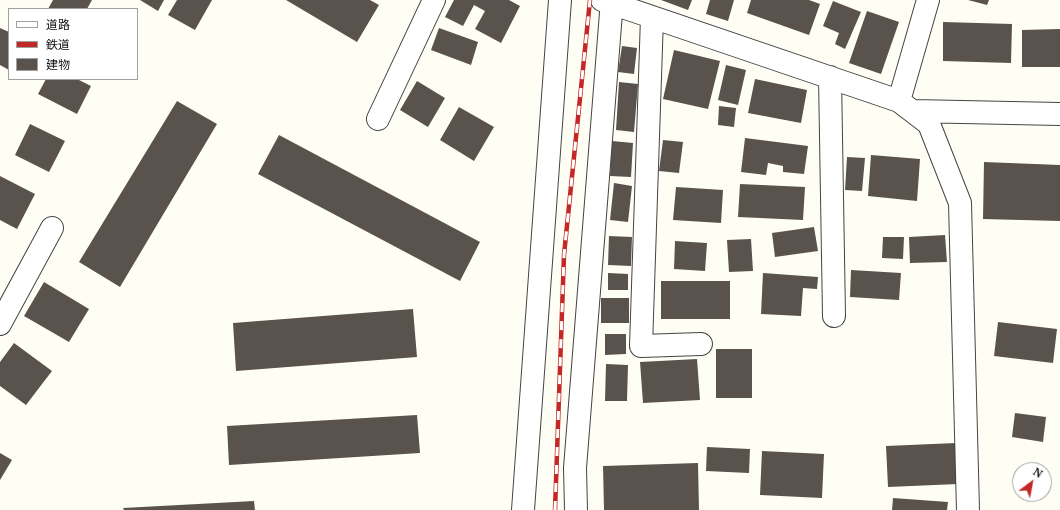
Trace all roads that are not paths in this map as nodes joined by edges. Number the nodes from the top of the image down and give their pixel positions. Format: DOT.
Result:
graph roads {
  1 [pos="434,0"];
  2 [pos="560,0"];
  3 [pos="928,0"];
  4 [pos="608,1"];
  5 [pos="652,17"];
  6 [pos="830,77"];
  7 [pos="906,106"];
  8 [pos="1060,114"];
  9 [pos="378,119"];
  10 [pos="52,228"];
  11 [pos="834,316"];
  12 [pos="0,324"];
  13 [pos="701,344"];
  14 [pos="523,510"];
  15 [pos="576,510"];
  16 [pos="968,510"];
  1 -- 9 [label="street"];
  2 -- 14 [label="street"];
  3 -- 7 [label="street"];
  4 -- 5 [label="street"];
  4 -- 15 [label="street"];
  5 -- 6 [label="street"];
  5 -- 13 [label="street"];
  6 -- 7 [label="street"];
  6 -- 11 [label="street"];
  7 -- 8 [label="street"];
  7 -- 16 [label="street"];
  10 -- 12 [label="street"];
}
